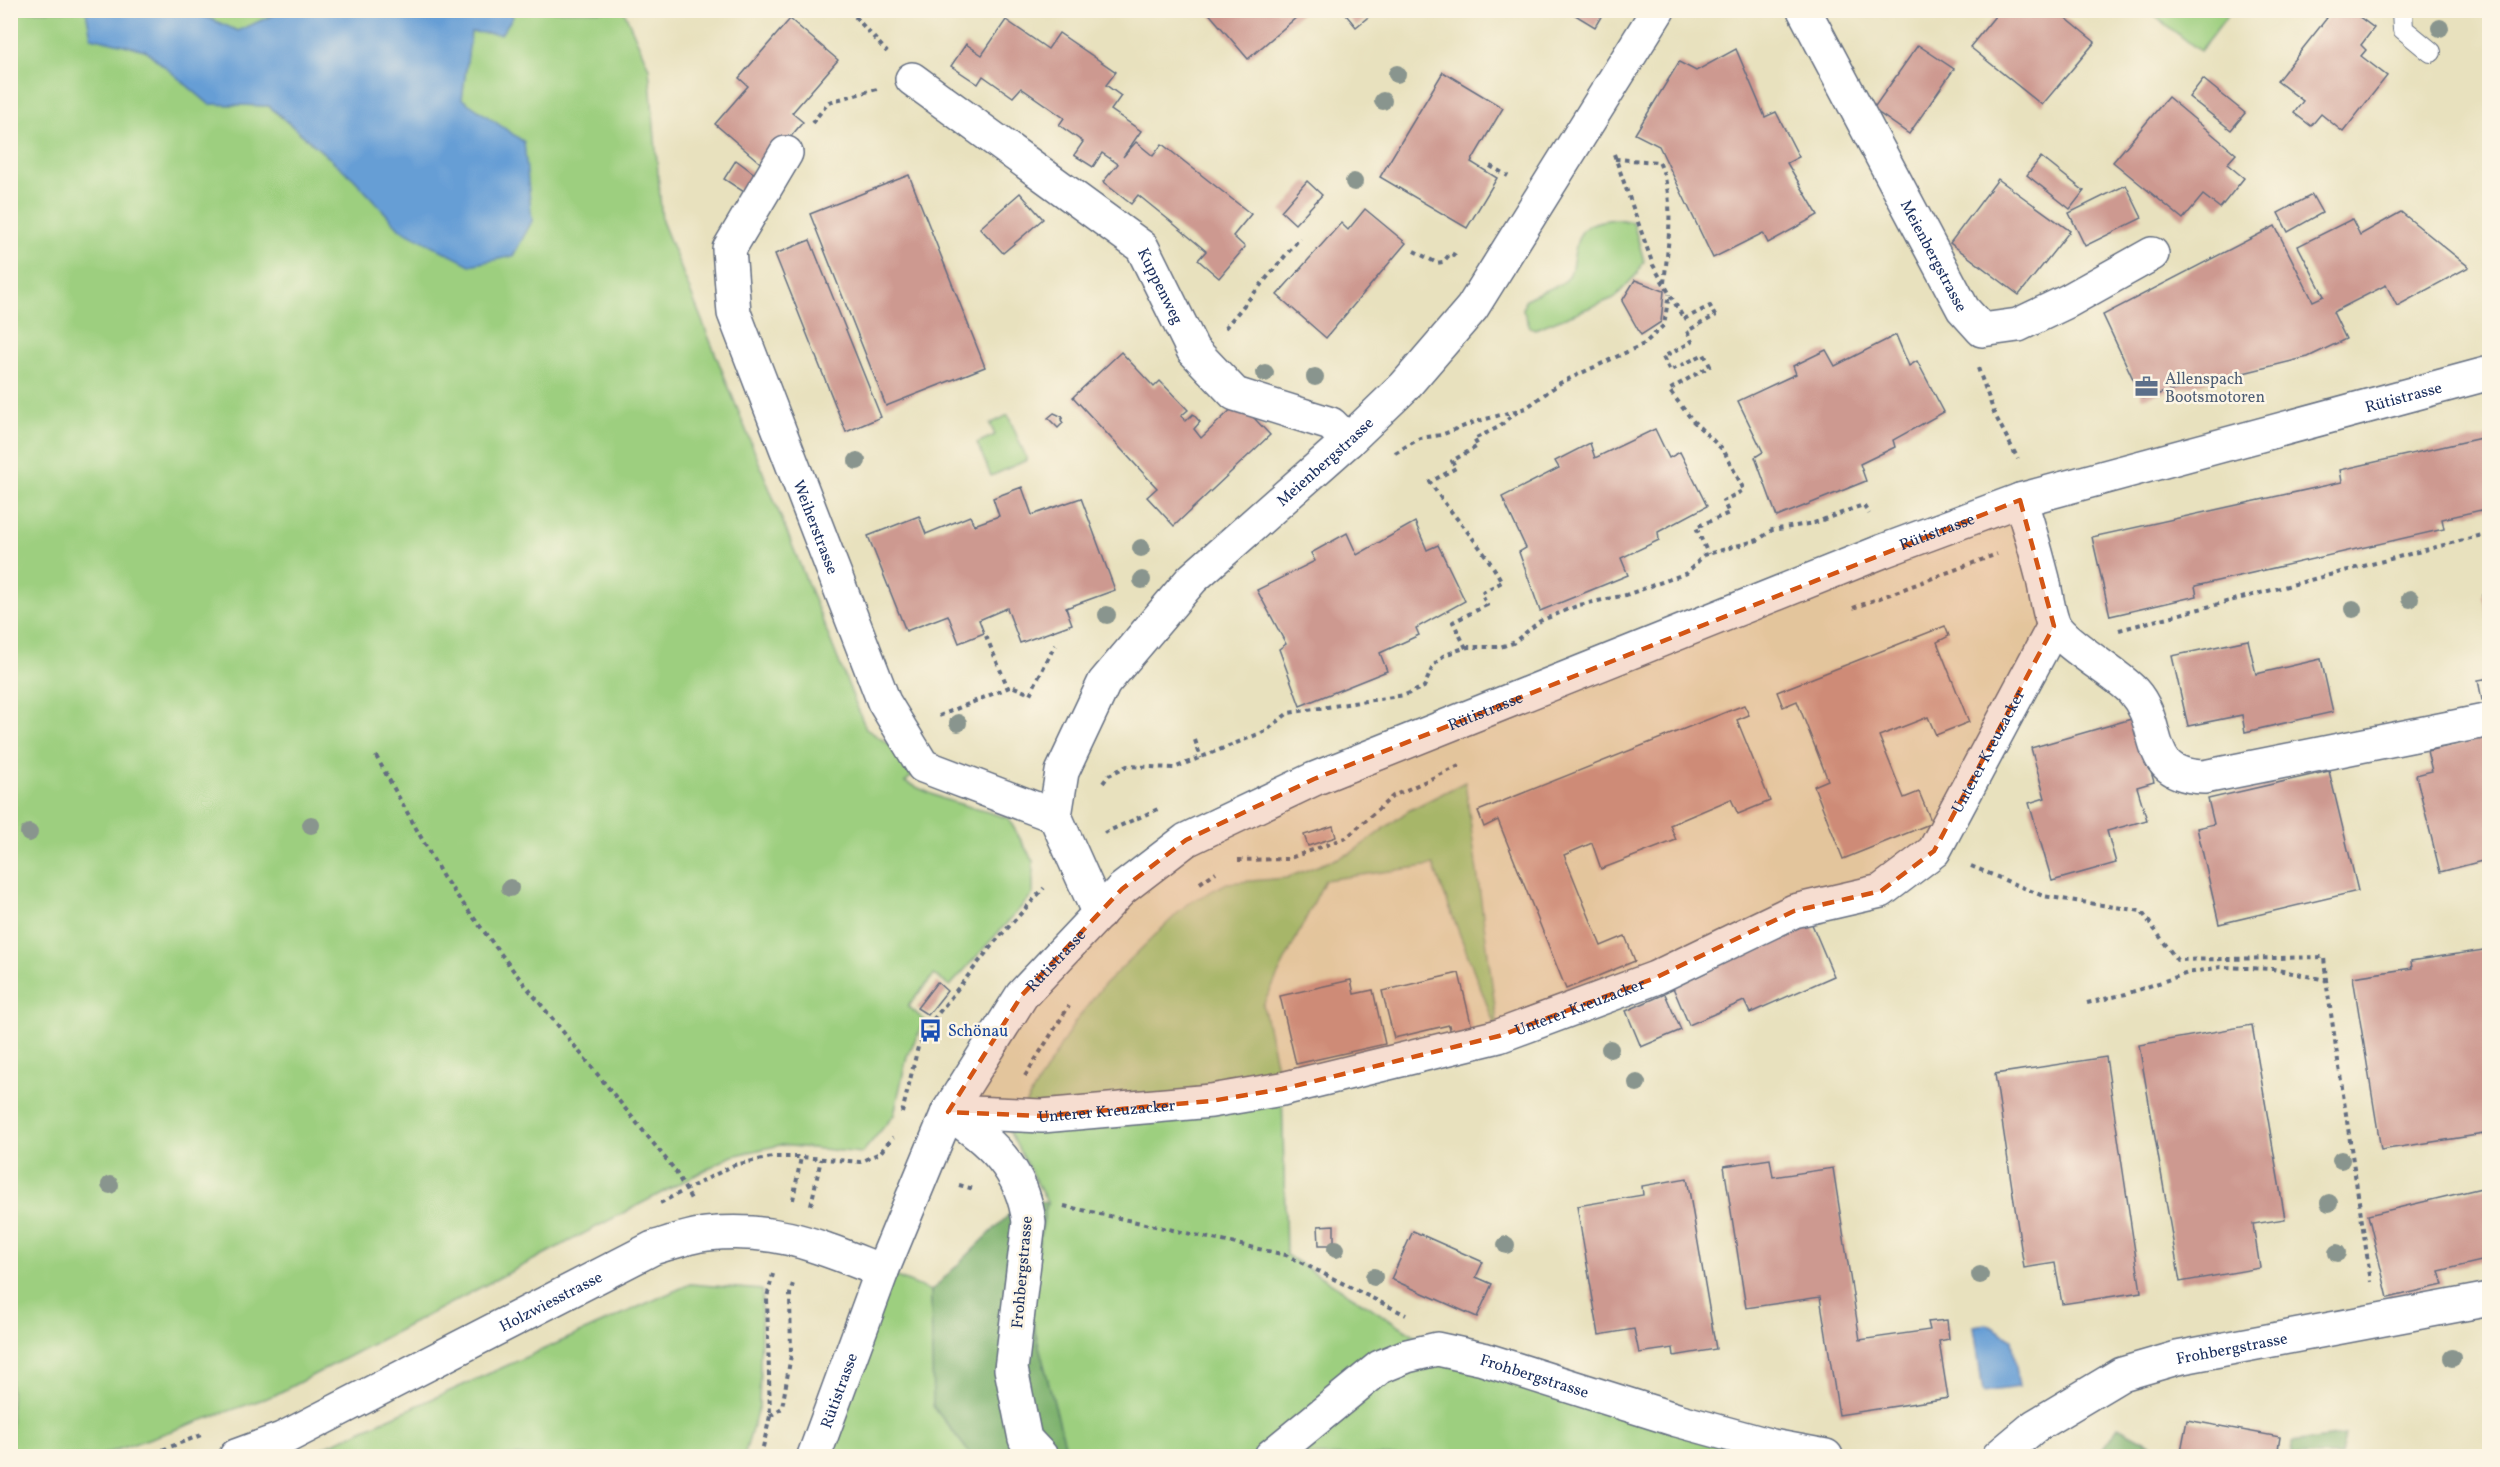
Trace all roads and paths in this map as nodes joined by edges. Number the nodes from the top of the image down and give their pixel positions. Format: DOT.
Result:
graph roads {
  1 [pos="849,10"];
  2 [pos="1658,10"];
  3 [pos="1804,10"];
  4 [pos="2402,10"];
  5 [pos="2431,52"];
  6 [pos="912,79"];
  7 [pos="1580,134"];
  8 [pos="786,153"];
  9 [pos="1615,159"];
  10 [pos="1490,166"];
  11 [pos="1516,181"];
  12 [pos="1300,238"];
  13 [pos="1414,251"];
  14 [pos="1454,254"];
  15 [pos="2152,254"];
  16 [pos="1664,284"];
  17 [pos="1669,294"];
  18 [pos="1982,330"];
  19 [pos="1200,358"];
  20 [pos="2490,373"];
  21 [pos="1518,412"];
  22 [pos="1348,441"];
  23 [pos="1387,456"];
  24 [pos="2020,463"];
  25 [pos="2020,500"];
  26 [pos="2490,532"];
  27 [pos="2033,540"];
  28 [pos="1883,551"];
  29 [pos="1708,554"];
  30 [pos="1899,591"];
  31 [pos="1849,609"];
  32 [pos="2054,626"];
  33 [pos="986,636"];
  34 [pos="1055,645"];
  35 [pos="1466,648"];
  36 [pos="2084,652"];
  37 [pos="1008,688"];
  38 [pos="2490,720"];
  39 [pos="902,732"];
  40 [pos="1195,740"];
  41 [pos="376,756"];
  42 [pos="1201,758"];
  43 [pos="1469,762"];
  44 [pos="1096,791"];
  45 [pos="1167,805"];
  46 [pos="1055,816"];
  47 [pos="1102,825"];
  48 [pos="1105,833"];
  49 [pos="1070,849"];
  50 [pos="1934,851"];
  51 [pos="1234,861"];
  52 [pos="1225,866"];
  53 [pos="1198,883"];
  54 [pos="1099,914"];
  55 [pos="2326,980"];
  56 [pos="1073,1000"];
  57 [pos="2087,1003"];
  58 [pos="948,1112"];
  59 [pos="902,1115"];
  60 [pos="994,1128"];
  61 [pos="895,1135"];
  62 [pos="801,1157"];
  63 [pos="1026,1198"];
  64 [pos="705,1234"];
  65 [pos="793,1238"];
  66 [pos="882,1271"];
  67 [pos="2490,1299"];
  68 [pos="1405,1313"];
  69 [pos="2377,1318"];
  70 [pos="770,1416"];
  71 [pos="236,1456"];
  72 [pos="761,1456"];
  73 [pos="814,1456"];
  74 [pos="1041,1456"];
  75 [pos="1271,1456"];
  76 [pos="1826,1456"];
  77 [pos="1999,1456"];
  1 -- 6 [label="path"];
  2 -- 7 [label="street, Meienbergstrasse"];
  3 -- 18 [label="street, Meienbergstrasse"];
  4 -- 5 [label="lane"];
  6 -- 8 [label="path"];
  6 -- 19 [label="street, Kuppenweg"];
  7 -- 9 [label="path"];
  7 -- 22 [label="street, Meienbergstrasse"];
  8 -- 39 [label="street, Weiherstrasse"];
  9 -- 16 [label="path"];
  9 -- 16 [label="path"];
  10 -- 11 [label="path"];
  12 -- 19 [label="path"];
  13 -- 14 [label="path"];
  15 -- 18 [label="street"];
  16 -- 17 [label="path"];
  17 -- 21 [label="path"];
  17 -- 29 [label="path"];
  18 -- 24 [label="path"];
  19 -- 22 [label="street, Kuppenweg"];
  20 -- 25 [label="street, Rütistrasse"];
  21 -- 23 [label="path"];
  21 -- 35 [label="path"];
  22 -- 46 [label="street, Meienbergstrasse"];
  25 -- 27 [label="street"];
  25 -- 28 [label="street, Rütistrasse"];
  26 -- 36 [label="path"];
  27 -- 30 [label="path"];
  27 -- 32 [label="street"];
  28 -- 29 [label="path"];
  28 -- 30 [label="path"];
  28 -- 54 [label="street, Rütistrasse"];
  29 -- 35 [label="path"];
  30 -- 31 [label="path"];
  32 -- 36 [label="street"];
  32 -- 50 [label="street, Unterer Kreuzacker"];
  33 -- 37 [label="path"];
  34 -- 37 [label="path"];
  35 -- 42 [label="path"];
  36 -- 38 [label="street"];
  37 -- 39 [label="path"];
  39 -- 46 [label="street, Weiherstrasse"];
  40 -- 42 [label="path"];
  41 -- 64 [label="path"];
  42 -- 44 [label="path"];
  43 -- 51 [label="path"];
  45 -- 48 [label="path"];
  46 -- 49 [label="street"];
  47 -- 48 [label="path"];
  48 -- 49 [label="path"];
  49 -- 54 [label="street"];
  49 -- 59 [label="path"];
  50 -- 55 [label="path"];
  50 -- 60 [label="street, Unterer Kreuzacker"];
  52 -- 53 [label="path"];
  54 -- 58 [label="street, Rütistrasse"];
  55 -- 57 [label="path"];
  55 -- 69 [label="path"];
  56 -- 60 [label="path"];
  58 -- 60 [label="street, Frohbergstrasse"];
  58 -- 66 [label="street, Rütistrasse"];
  60 -- 63 [label="street, Frohbergstrasse"];
  60 -- 63 [label="path"];
  61 -- 65 [label="path"];
  62 -- 65 [label="path"];
  63 -- 68 [label="path"];
  63 -- 74 [label="street, Frohbergstrasse"];
  64 -- 65 [label="street, Holzwiesstrasse"];
  64 -- 71 [label="street, Holzwiesstrasse"];
  65 -- 66 [label="street, Holzwiesstrasse"];
  65 -- 70 [label="path"];
  65 -- 70 [label="path"];
  66 -- 73 [label="street, Rütistrasse"];
  67 -- 69 [label="street, Frohbergstrasse"];
  69 -- 77 [label="street, Frohbergstrasse"];
  70 -- 72 [label="path"];
  75 -- 76 [label="street, Frohbergstrasse"];
}
